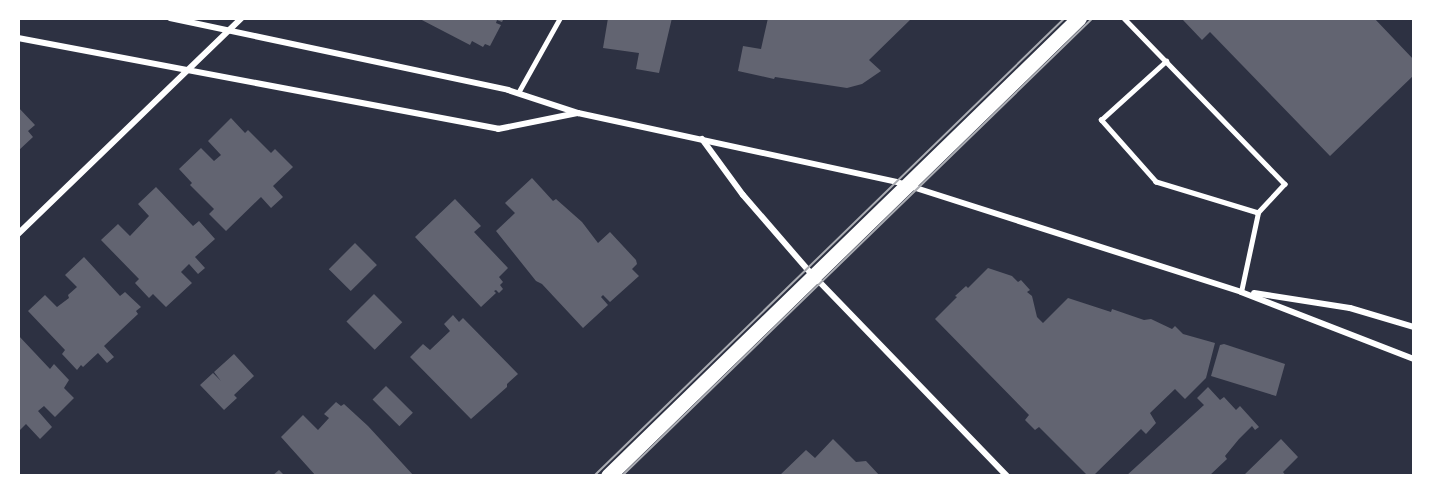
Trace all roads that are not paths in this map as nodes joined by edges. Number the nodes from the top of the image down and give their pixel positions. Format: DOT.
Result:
graph roads {
  1 [pos="170,18"];
  2 [pos="242,18"];
  3 [pos="560,18"];
  4 [pos="1079,18"];
  5 [pos="1124,18"];
  6 [pos="230,30"];
  7 [pos="18,38"];
  8 [pos="1166,61"];
  9 [pos="185,71"];
  10 [pos="518,93"];
  11 [pos="578,113"];
  12 [pos="702,139"];
  13 [pos="907,186"];
  14 [pos="1258,213"];
  15 [pos="18,234"];
  16 [pos="813,276"];
  17 [pos="1241,292"];
  18 [pos="1414,327"];
  19 [pos="1414,359"];
  20 [pos="608,476"];
  21 [pos="1008,476"];
  1 -- 6 [label="street"];
  2 -- 6 [label="street"];
  3 -- 10 [label="lane"];
  4 -- 13 [label="main road"];
  5 -- 8 [label="lane"];
  6 -- 9 [label="street"];
  6 -- 10 [label="street"];
  7 -- 9 [label="street"];
  8 -- 14 [label="lane"];
  8 -- 14 [label="lane"];
  9 -- 11 [label="street"];
  9 -- 15 [label="street"];
  10 -- 11 [label="street"];
  11 -- 12 [label="street"];
  12 -- 13 [label="street"];
  12 -- 16 [label="street"];
  13 -- 16 [label="main road"];
  13 -- 17 [label="street"];
  14 -- 17 [label="lane"];
  16 -- 20 [label="main road"];
  16 -- 21 [label="street"];
  17 -- 18 [label="street"];
  17 -- 19 [label="street"];
}
